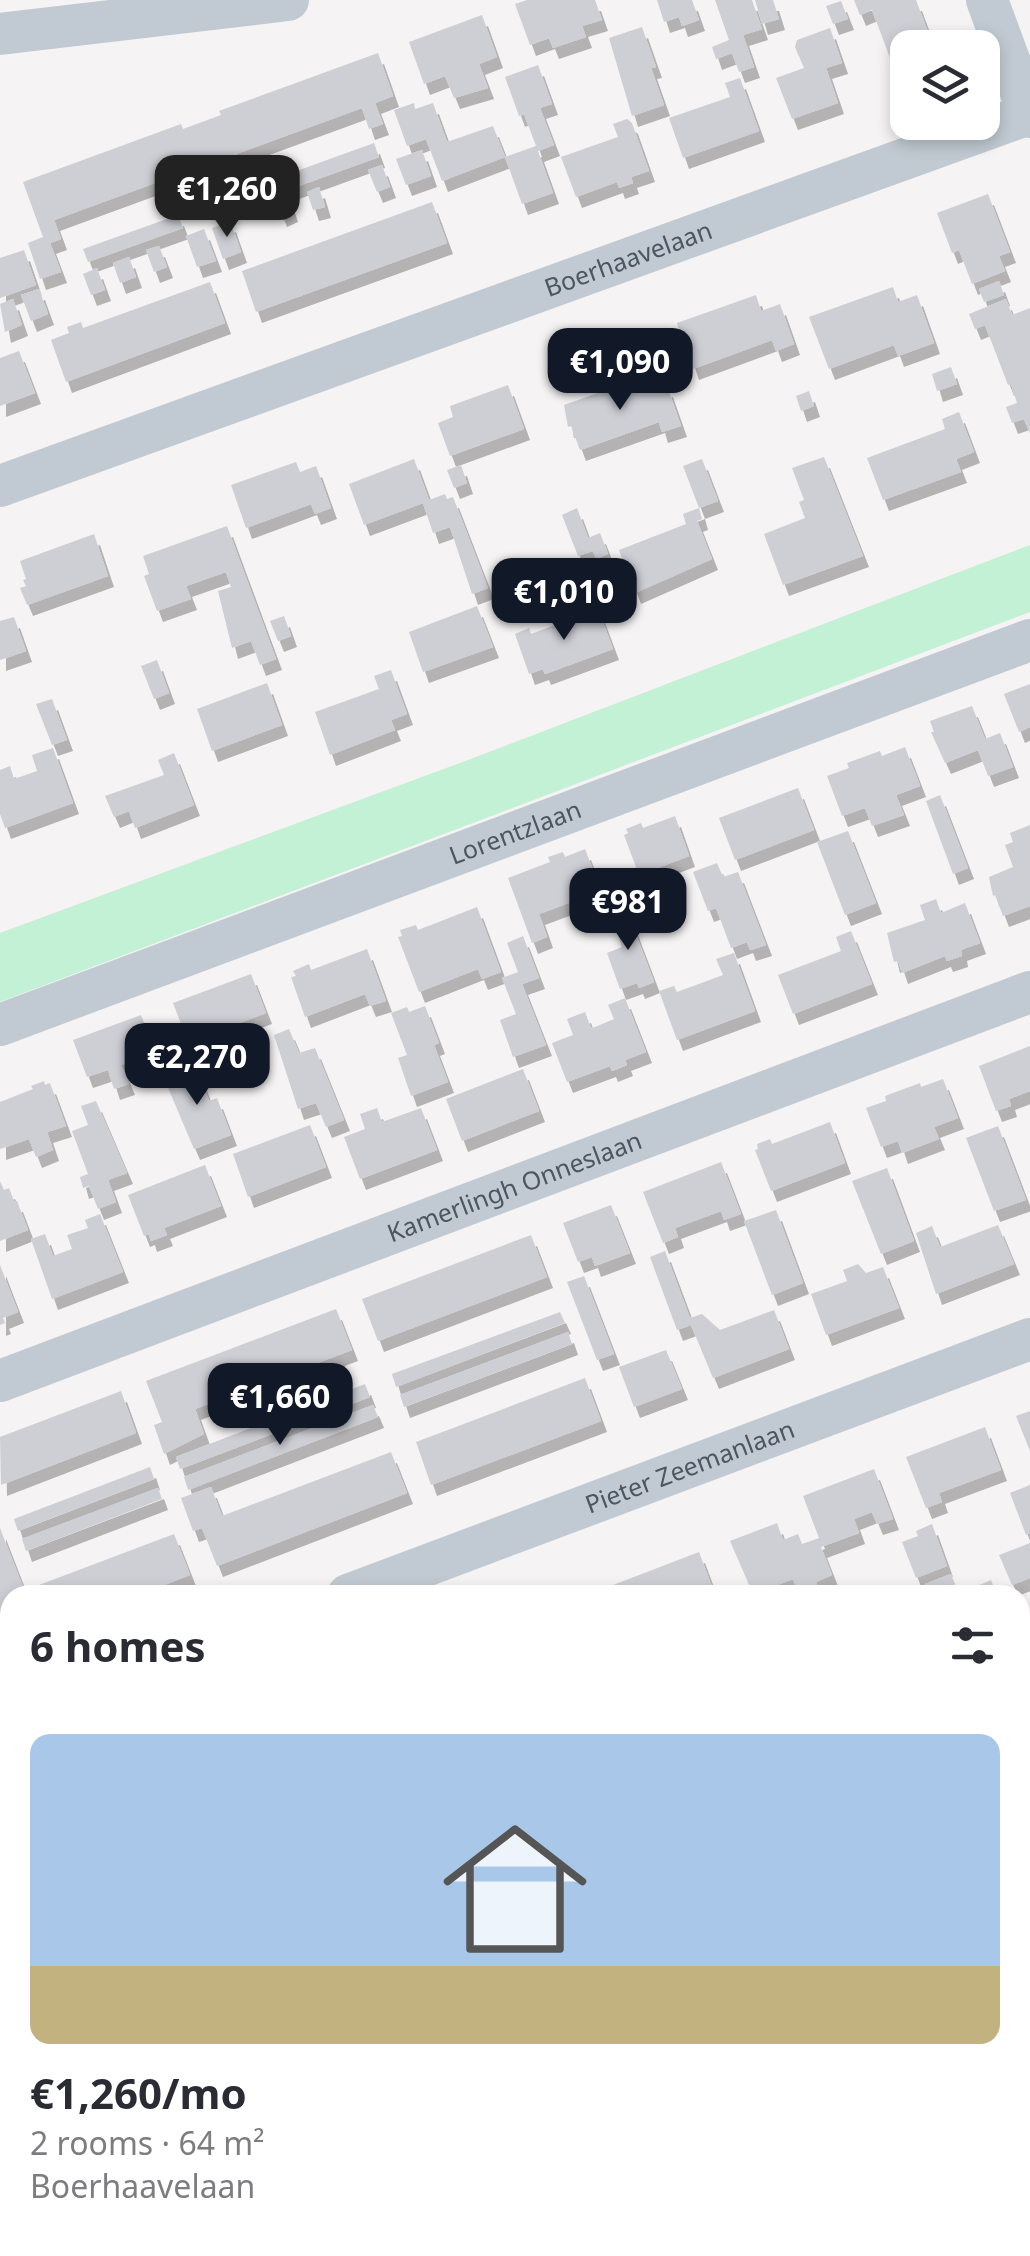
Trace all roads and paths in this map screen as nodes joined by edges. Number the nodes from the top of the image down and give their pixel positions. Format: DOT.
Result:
graph roads {
  1 [pos="288,0"];
  2 [pos="987,0"];
  3 [pos="0,34"];
  4 [pos="1029,115"];
  5 [pos="0,486"];
  6 [pos="1030,640"];
  7 [pos="1030,992"];
  8 [pos="0,1026"];
  9 [pos="1030,1339"];
  10 [pos="0,1381"];
  11 [pos="375,1585"];
  1 -- 3 [label="street"];
  2 -- 4 [label="street"];
  4 -- 5 [label="street, Boerhaavelaan"];
  6 -- 8 [label="street, Lorentzlaan"];
  7 -- 10 [label="street, Kamerlingh Onneslaan"];
  9 -- 11 [label="street, Pieter Zeemanlaan"];
}
